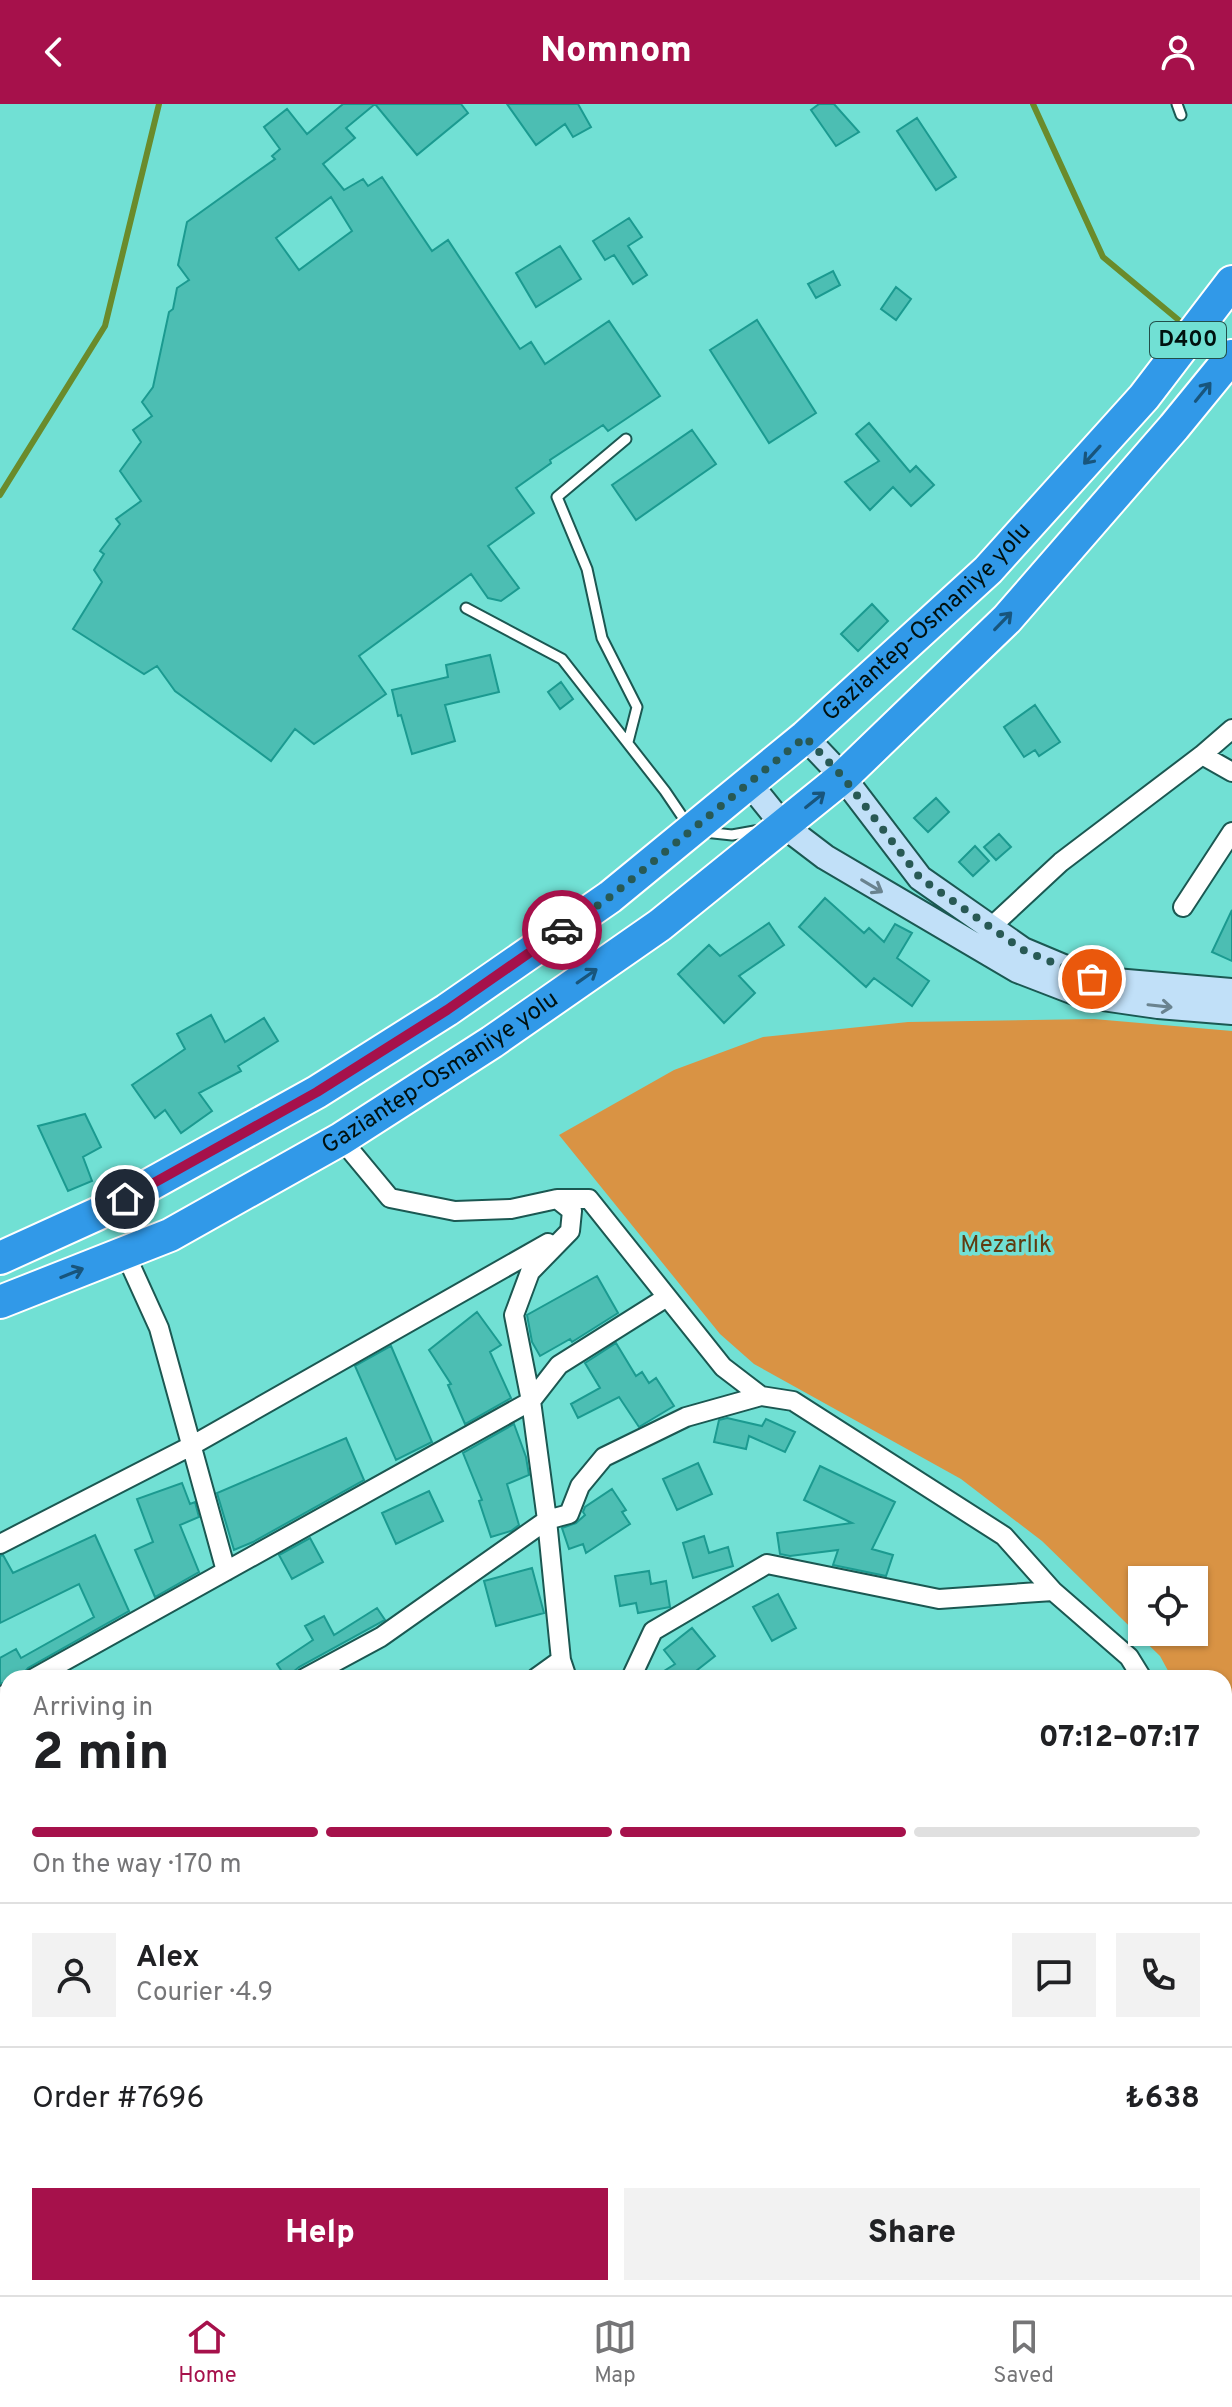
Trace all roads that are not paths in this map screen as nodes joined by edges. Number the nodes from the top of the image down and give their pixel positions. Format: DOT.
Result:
graph roads {
  1 [pos="1177,104"];
  2 [pos="1181,115"];
  3 [pos="1232,282"];
  4 [pos="1232,356"];
  5 [pos="626,439"];
  6 [pos="466,608"];
  7 [pos="1232,729"];
  8 [pos="805,737"];
  9 [pos="628,742"];
  10 [pos="1202,755"];
  11 [pos="1232,772"];
  12 [pos="843,777"];
  13 [pos="749,783"];
  14 [pos="783,825"];
  15 [pos="692,830"];
  16 [pos="1232,832"];
  17 [pos="1183,907"];
  18 [pos="991,927"];
  19 [pos="1232,991"];
  20 [pos="1232,1012"];
  21 [pos="341,1139"];
  22 [pos="557,1199"];
  23 [pos="570,1231"];
  24 [pos="124,1251"];
  25 [pos="0,1258"];
  26 [pos="667,1297"];
  27 [pos="0,1302"];
  28 [pos="761,1396"];
  29 [pos="531,1401"];
  30 [pos="191,1446"];
  31 [pos="547,1520"];
  32 [pos="0,1544"];
  33 [pos="226,1571"];
  34 [pos="1053,1591"];
  35 [pos="564,1669"];
  36 [pos="48,1670"];
  37 [pos="320,1670"];
  38 [pos="635,1670"];
  39 [pos="1137,1670"];
  1 -- 2 [label="lane"];
  3 -- 8 [label="highway, Gaziantep-Osmaniye yolu / D400, one-way"];
  12 -- 4 [label="highway, Gaziantep-Osmaniye yolu / D400, one-way"];
  5 -- 9 [label="lane"];
  6 -- 9 [label="lane"];
  7 -- 10 [label="street"];
  8 -- 12 [label="street"];
  8 -- 13 [label="highway, Gaziantep-Osmaniye yolu / D400"];
  9 -- 15 [label="lane"];
  10 -- 11 [label="street"];
  10 -- 18 [label="street"];
  14 -- 12 [label="highway, Gaziantep-Osmaniye yolu / D400, one-way"];
  12 -- 18 [label="street"];
  13 -- 14 [label="street"];
  13 -- 15 [label="highway, Gaziantep-Osmaniye yolu / D400"];
  14 -- 15 [label="lane"];
  14 -- 20 [label="street, one-way"];
  21 -- 14 [label="highway, Gaziantep-Osmaniye yolu / D400, one-way"];
  15 -- 25 [label="highway, Gaziantep-Osmaniye yolu / D400"];
  16 -- 17 [label="street"];
  18 -- 19 [label="street"];
  21 -- 22 [label="street"];
  21 -- 24 [label="highway, Gaziantep-Osmaniye yolu / D400"];
  22 -- 23 [label="street"];
  22 -- 26 [label="street"];
  23 -- 29 [label="street"];
  23 -- 30 [label="street"];
  27 -- 24 [label="highway, Gaziantep-Osmaniye yolu / D400, one-way"];
  24 -- 30 [label="street"];
  26 -- 28 [label="street"];
  26 -- 29 [label="street"];
  28 -- 31 [label="street"];
  28 -- 34 [label="street"];
  29 -- 31 [label="street"];
  29 -- 33 [label="street"];
  30 -- 32 [label="street"];
  30 -- 33 [label="street"];
  31 -- 35 [label="street"];
  31 -- 37 [label="street"];
  33 -- 36 [label="street"];
  34 -- 38 [label="street"];
  34 -- 39 [label="street"];
}
